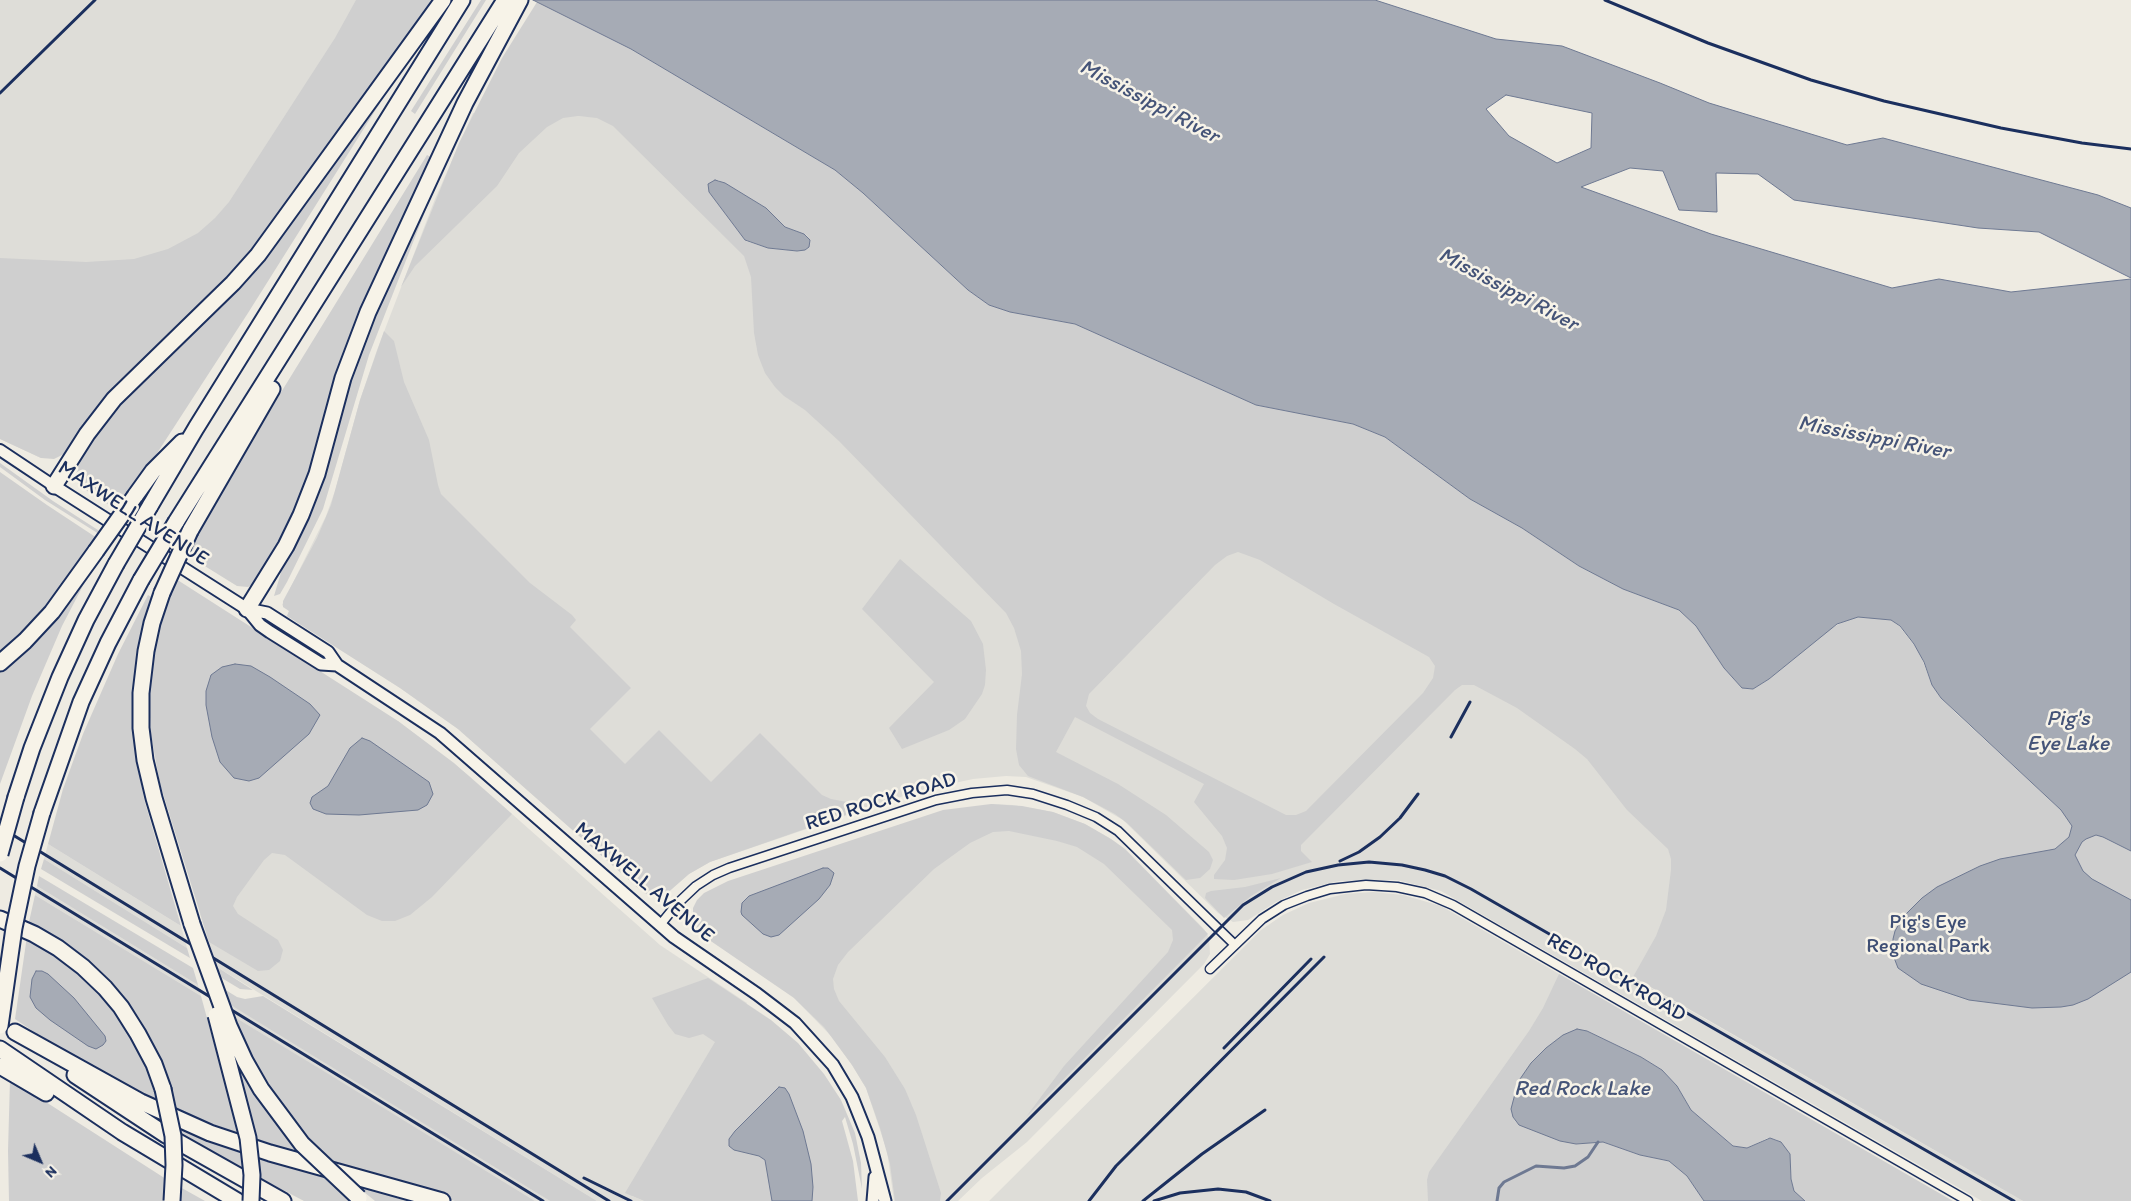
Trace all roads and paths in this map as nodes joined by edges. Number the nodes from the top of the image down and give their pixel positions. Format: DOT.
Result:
graph roads {
  1 [pos="443,0"];
  2 [pos="462,0"];
  3 [pos="505,0"];
  4 [pos="520,0"];
  5 [pos="338,267"];
  6 [pos="196,428"];
  7 [pos="0,450"];
  8 [pos="54,486"];
  9 [pos="247,609"];
  10 [pos="0,663"];
  11 [pos="16,797"];
  12 [pos="0,838"];
  13 [pos="0,854"];
  14 [pos="0,919"];
  15 [pos="192,924"];
  16 [pos="660,925"];
  17 [pos="1234,944"];
  18 [pos="1210,969"];
  19 [pos="0,1021"];
  20 [pos="0,1026"];
  21 [pos="15,1032"];
  22 [pos="0,1050"];
  23 [pos="0,1066"];
  24 [pos="140,1144"];
  25 [pos="876,1170"];
  26 [pos="225,1197"];
  27 [pos="361,1199"];
  28 [pos="172,1201"];
  29 [pos="237,1201"];
  30 [pos="251,1201"];
  31 [pos="283,1201"];
  32 [pos="442,1201"];
  33 [pos="873,1201"];
  34 [pos="885,1201"];
  35 [pos="1968,1201"];
  1 -- 8 [label="highway"];
  2 -- 6 [label="highway"];
  3 -- 5 [label="highway"];
  4 -- 9 [label="highway"];
  5 -- 15 [label="highway, bridge"];
  5 -- 20 [label="highway, bridge"];
  6 -- 10 [label="highway, bridge"];
  6 -- 11 [label="highway, bridge"];
  7 -- 8 [label="street, MAXWELL AVENUE"];
  8 -- 9 [label="main road, MAXWELL AVENUE"];
  9 -- 16 [label="main road, MAXWELL AVENUE"];
  11 -- 12 [label="highway, bridge"];
  11 -- 13 [label="highway, bridge"];
  14 -- 28 [label="highway, bridge"];
  15 -- 27 [label="highway, bridge"];
  15 -- 30 [label="highway, bridge"];
  16 -- 17 [label="street, RED ROCK ROAD"];
  16 -- 25 [label="main road, MAXWELL AVENUE"];
  17 -- 18 [label="street, RED ROCK ROAD"];
  17 -- 35 [label="street, RED ROCK ROAD"];
  19 -- 21 [label="highway"];
  21 -- 31 [label="highway"];
  21 -- 32 [label="highway"];
  22 -- 24 [label="highway"];
  23 -- 24 [label="highway"];
  24 -- 26 [label="highway"];
  25 -- 33 [label="main road, MAXWELL AVENUE"];
  25 -- 34 [label="main road, MAXWELL AVENUE"];
  26 -- 29 [label="highway"];
}
